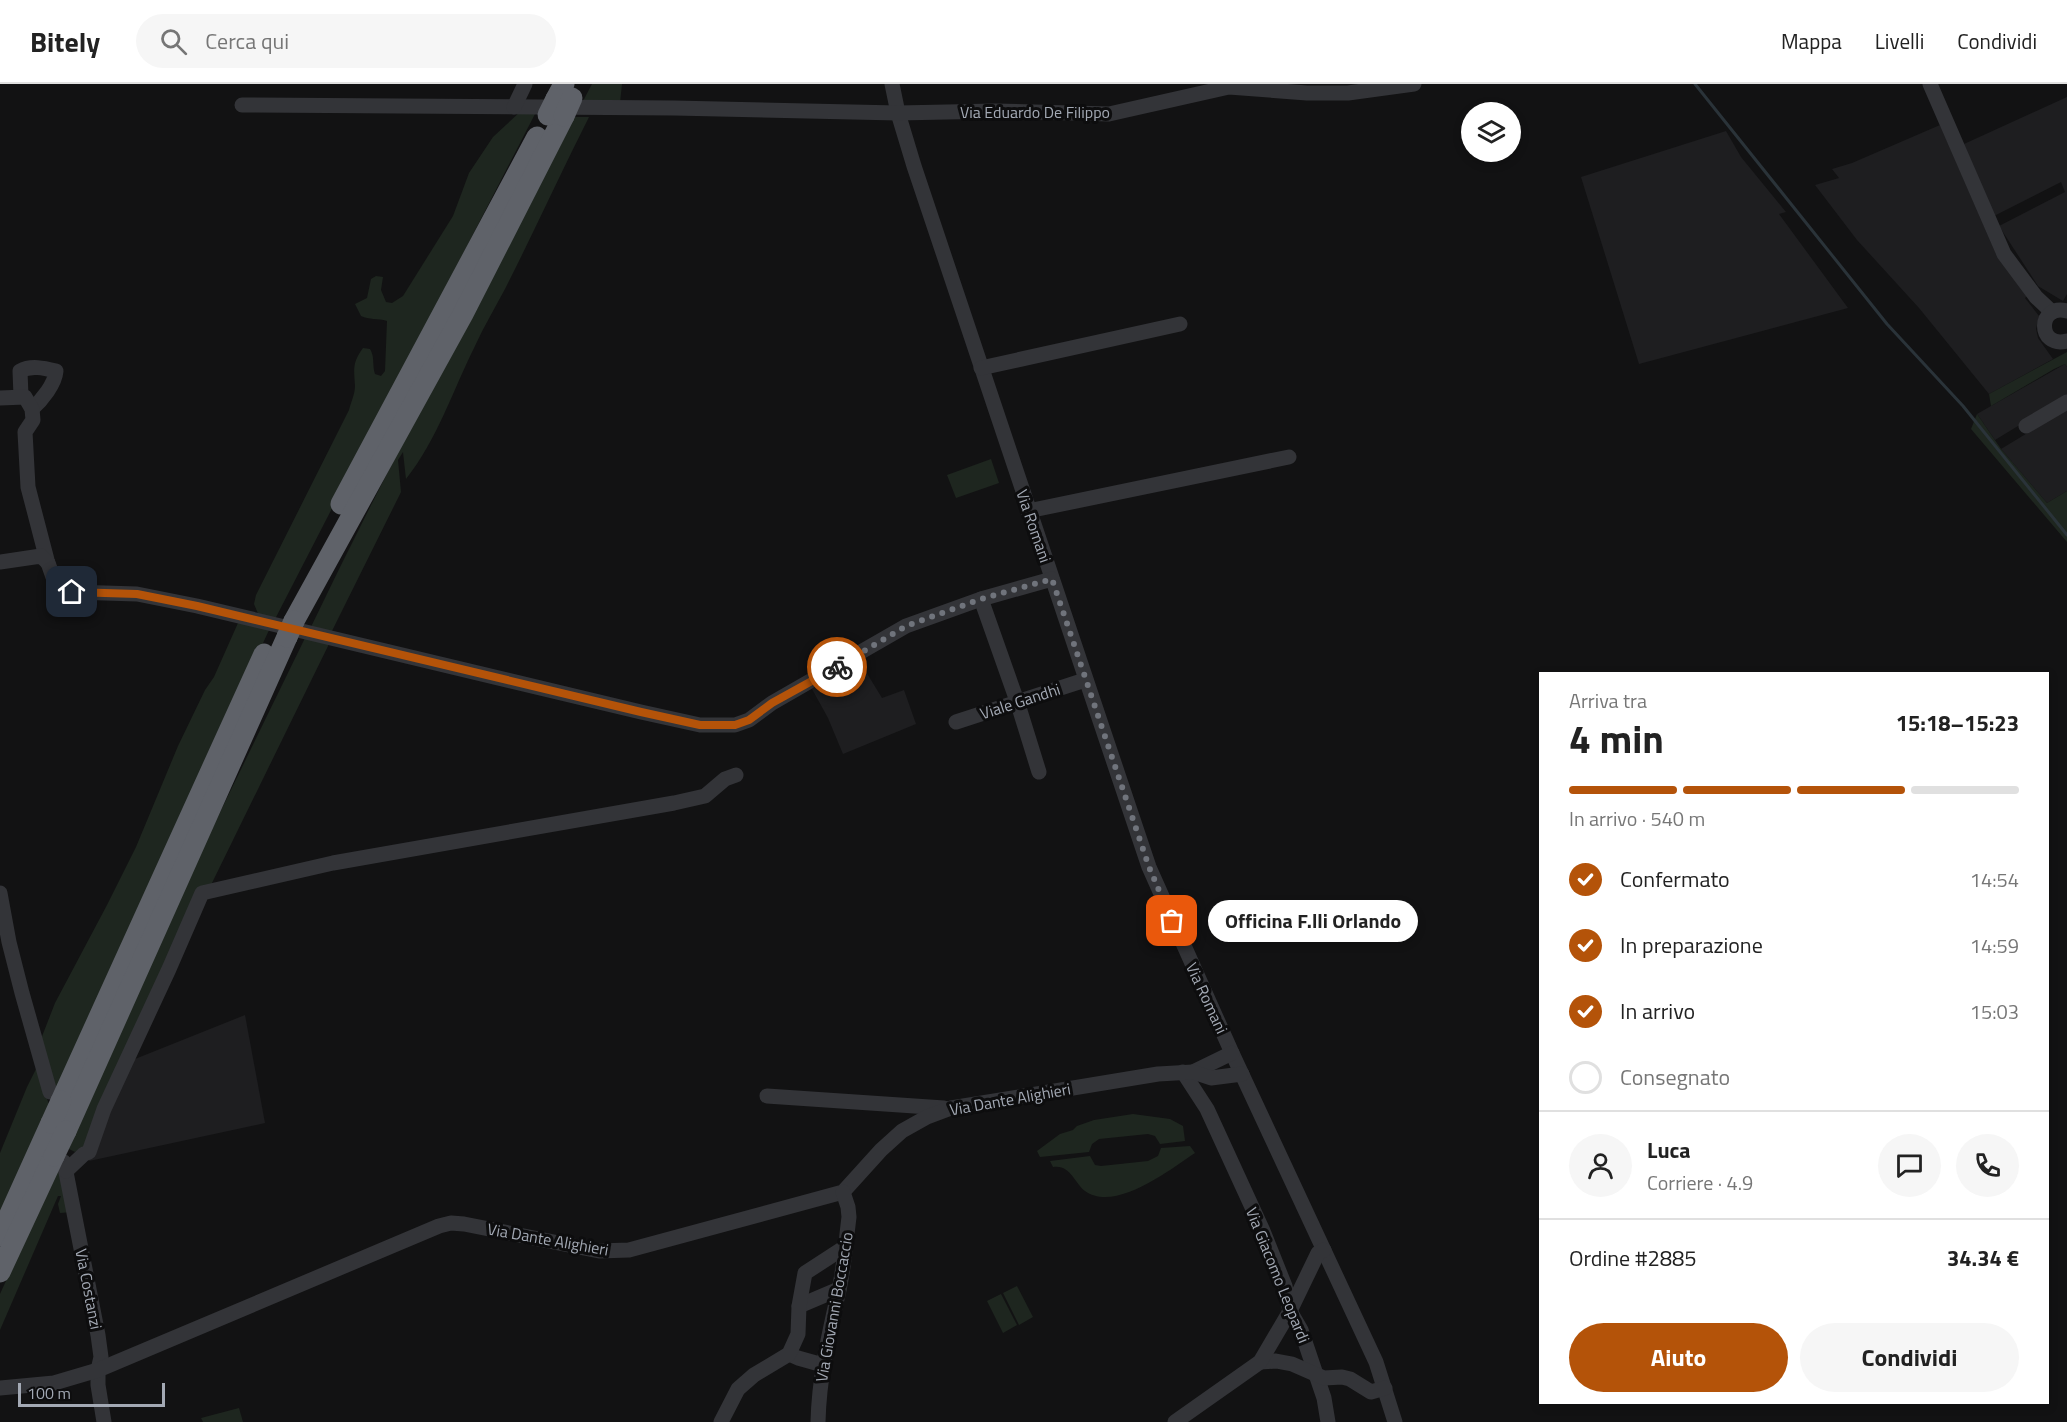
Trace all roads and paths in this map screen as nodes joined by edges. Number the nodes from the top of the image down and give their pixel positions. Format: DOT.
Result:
graph roads {
  1 [pos="525,84"];
  2 [pos="892,84"];
  3 [pos="1414,84"];
  4 [pos="1930,84"];
  5 [pos="564,99"];
  6 [pos="242,105"];
  7 [pos="514,107"];
  8 [pos="898,114"];
  9 [pos="2060,311"];
  10 [pos="1180,324"];
  11 [pos="2067,341"];
  12 [pos="981,368"];
  13 [pos="21,396"];
  14 [pos="0,398"];
  15 [pos="2067,402"];
  16 [pos="32,410"];
  17 [pos="2026,426"];
  18 [pos="1289,457"];
  19 [pos="1028,511"];
  20 [pos="0,562"];
  21 [pos="48,562"];
  22 [pos="1052,579"];
  23 [pos="981,599"];
  24 [pos="283,627"];
  25 [pos="1085,680"];
  26 [pos="1017,701"];
  27 [pos="956,722"];
  28 [pos="1038,772"];
  29 [pos="736,775"];
  30 [pos="0,892"];
  31 [pos="1232,1053"];
  32 [pos="1188,1072"];
  33 [pos="1242,1074"];
  34 [pos="1211,1078"];
  35 [pos="767,1096"];
  36 [pos="55,1097"];
  37 [pos="951,1108"];
  38 [pos="1207,1109"];
  39 [pos="58,1127"];
  40 [pos="61,1161"];
  41 [pos="843,1192"];
  42 [pos="0,1236"];
  43 [pos="845,1247"];
  44 [pos="1324,1250"];
  45 [pos="0,1272"];
  46 [pos="839,1289"];
  47 [pos="799,1306"];
  48 [pos="1290,1311"];
  49 [pos="789,1354"];
  50 [pos="1260,1362"];
  51 [pos="823,1365"];
  52 [pos="98,1370"];
  53 [pos="1316,1374"];
  54 [pos="0,1388"];
  55 [pos="1385,1388"];
  56 [pos="104,1422"];
  57 [pos="721,1422"];
  58 [pos="818,1422"];
  59 [pos="1175,1422"];
  60 [pos="1328,1422"];
  61 [pos="1395,1422"];
  1 -- 7 [label="street"];
  2 -- 8 [label="street, Via Romani"];
  3 -- 8 [label="street, Via Eduardo De Filippo"];
  4 -- 9 [label="street"];
  5 -- 24 [label="highway"];
  6 -- 7 [label="street, Via Eduardo De Filippo"];
  7 -- 8 [label="street, Via Eduardo De Filippo"];
  8 -- 12 [label="street, Via Romani"];
  9 -- 11 [label="street"];
  10 -- 12 [label="street"];
  12 -- 19 [label="street, Via Romani"];
  13 -- 14 [label="street"];
  13 -- 16 [label="street"];
  13 -- 16 [label="street"];
  15 -- 17 [label="street"];
  16 -- 21 [label="street"];
  18 -- 19 [label="street"];
  19 -- 22 [label="street, Via Romani"];
  20 -- 21 [label="street"];
  21 -- 23 [label="street"];
  22 -- 23 [label="street"];
  22 -- 25 [label="street, Via Romani"];
  23 -- 26 [label="street"];
  24 -- 36 [label="highway"];
  24 -- 39 [label="highway"];
  25 -- 26 [label="street, Viale Gandhi"];
  25 -- 31 [label="street, Via Romani"];
  26 -- 27 [label="street, Viale Gandhi"];
  26 -- 28 [label="street"];
  29 -- 40 [label="street"];
  30 -- 36 [label="street"];
  31 -- 32 [label="street, Via Dante Alighieri"];
  31 -- 33 [label="street, Via Romani"];
  32 -- 34 [label="street, Via Dante Alighieri"];
  32 -- 37 [label="street, Via Dante Alighieri"];
  32 -- 38 [label="street, Via Giacomo Leopardi"];
  33 -- 34 [label="street, Via Dante Alighieri"];
  33 -- 44 [label="street, Via Romani"];
  34 -- 38 [label="street"];
  35 -- 37 [label="street"];
  36 -- 39 [label="highway, bridge"];
  37 -- 41 [label="street, Via Dante Alighieri"];
  38 -- 48 [label="street, Via Giacomo Leopardi"];
  39 -- 40 [label="highway, bridge"];
  39 -- 42 [label="highway"];
  40 -- 45 [label="highway"];
  40 -- 52 [label="street, Via Costanzi"];
  41 -- 43 [label="street, Via Giovanni Boccaccio"];
  41 -- 52 [label="street, Via Dante Alighieri"];
  43 -- 46 [label="street, Via Giovanni Boccaccio"];
  43 -- 47 [label="street"];
  44 -- 48 [label="street"];
  44 -- 55 [label="street, Via Romani"];
  46 -- 47 [label="street"];
  46 -- 51 [label="street, Via Giovanni Boccaccio"];
  47 -- 49 [label="street"];
  48 -- 50 [label="street"];
  48 -- 53 [label="street, Via Giacomo Leopardi"];
  49 -- 51 [label="street"];
  49 -- 57 [label="street"];
  50 -- 53 [label="street"];
  50 -- 59 [label="street"];
  51 -- 58 [label="street, Via Giovanni Boccaccio"];
  52 -- 54 [label="street, Via Dante Alighieri"];
  52 -- 56 [label="street, Via Costanzi"];
  53 -- 55 [label="street"];
  53 -- 60 [label="street, Via Giacomo Leopardi"];
  55 -- 61 [label="street, Via Romani"];
}
